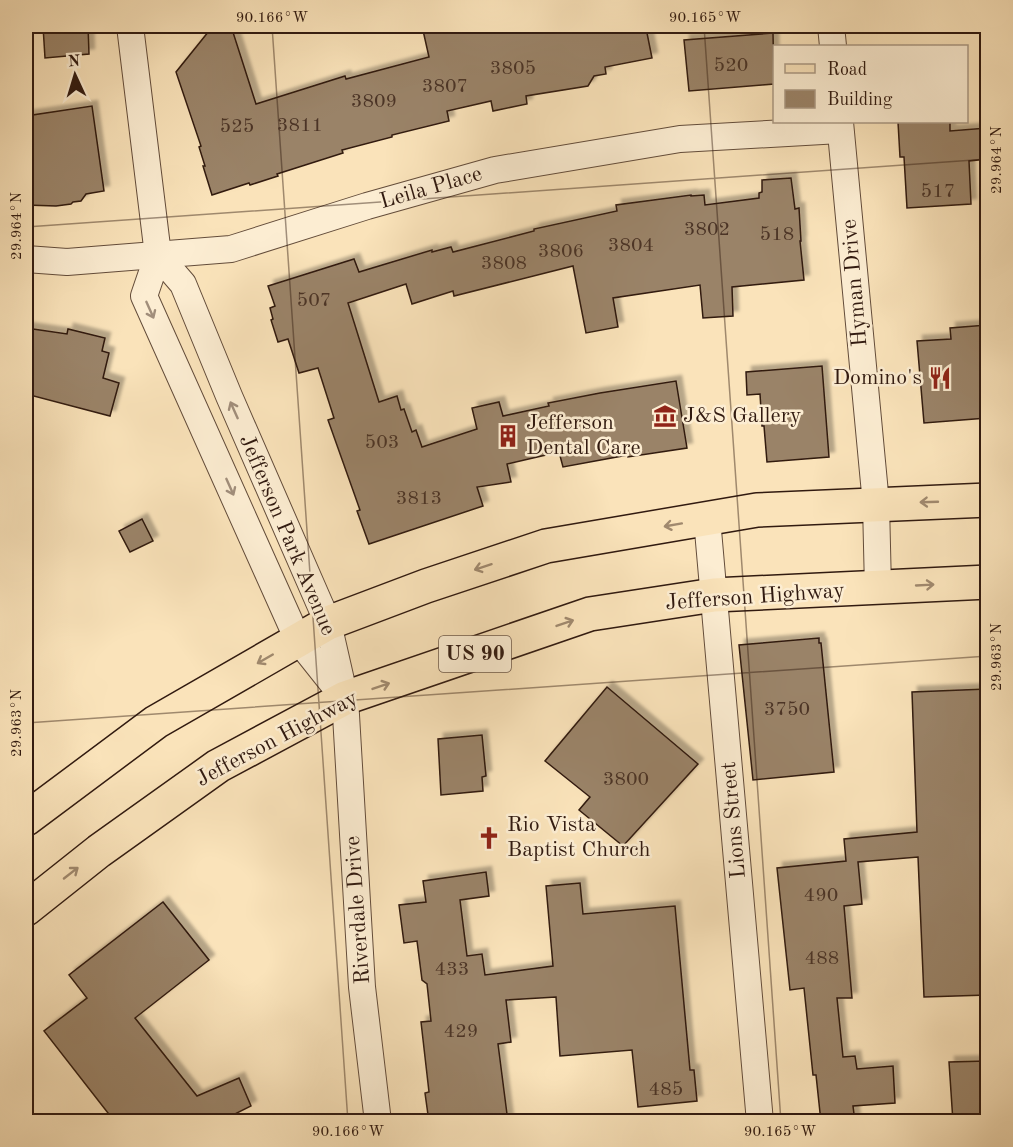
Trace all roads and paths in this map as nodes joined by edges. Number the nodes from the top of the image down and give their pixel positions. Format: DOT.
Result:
graph roads {
  1 [pos="130,26"];
  2 [pos="831,26"];
  3 [pos="833,45"];
  4 [pos="840,126"];
  5 [pos="158,255"];
  6 [pos="26,259"];
  7 [pos="987,500"];
  8 [pos="876,504"];
  9 [pos="707,519"];
  10 [pos="987,582"];
  11 [pos="878,588"];
  12 [pos="714,595"];
  13 [pos="328,623"];
  14 [pos="298,640"];
  15 [pos="345,698"];
  16 [pos="26,819"];
  17 [pos="26,909"];
  18 [pos="378,1122"];
  19 [pos="760,1122"];
  1 -- 5 [label="street, Jefferson Park Avenue"];
  2 -- 3 [label="street"];
  4 -- 5 [label="street, Leila Place"];
  4 -- 8 [label="street, Hyman Drive"];
  5 -- 6 [label="street, Leila Place"];
  13 -- 5 [label="street, Jefferson Park Avenue, one-way"];
  5 -- 14 [label="street, Jefferson Park Avenue, one-way"];
  7 -- 8 [label="main road, one-way"];
  8 -- 9 [label="main road"];
  8 -- 11 [label="street, Hyman Drive"];
  9 -- 12 [label="street, Lions Street"];
  9 -- 13 [label="main road, one-way"];
  11 -- 10 [label="main road, Jefferson Highway / US 90, one-way"];
  11 -- 12 [label="main road, Jefferson Highway / US 90"];
  15 -- 12 [label="main road, Jefferson Highway / US 90, one-way"];
  12 -- 19 [label="street, Lions Street"];
  13 -- 14 [label="main road"];
  13 -- 15 [label="street, Jefferson Park Avenue"];
  14 -- 15 [label="street, Jefferson Park Avenue"];
  14 -- 16 [label="main road, one-way"];
  17 -- 15 [label="main road, Jefferson Highway / US 90, one-way"];
  15 -- 18 [label="street, Riverdale Drive"];
}
